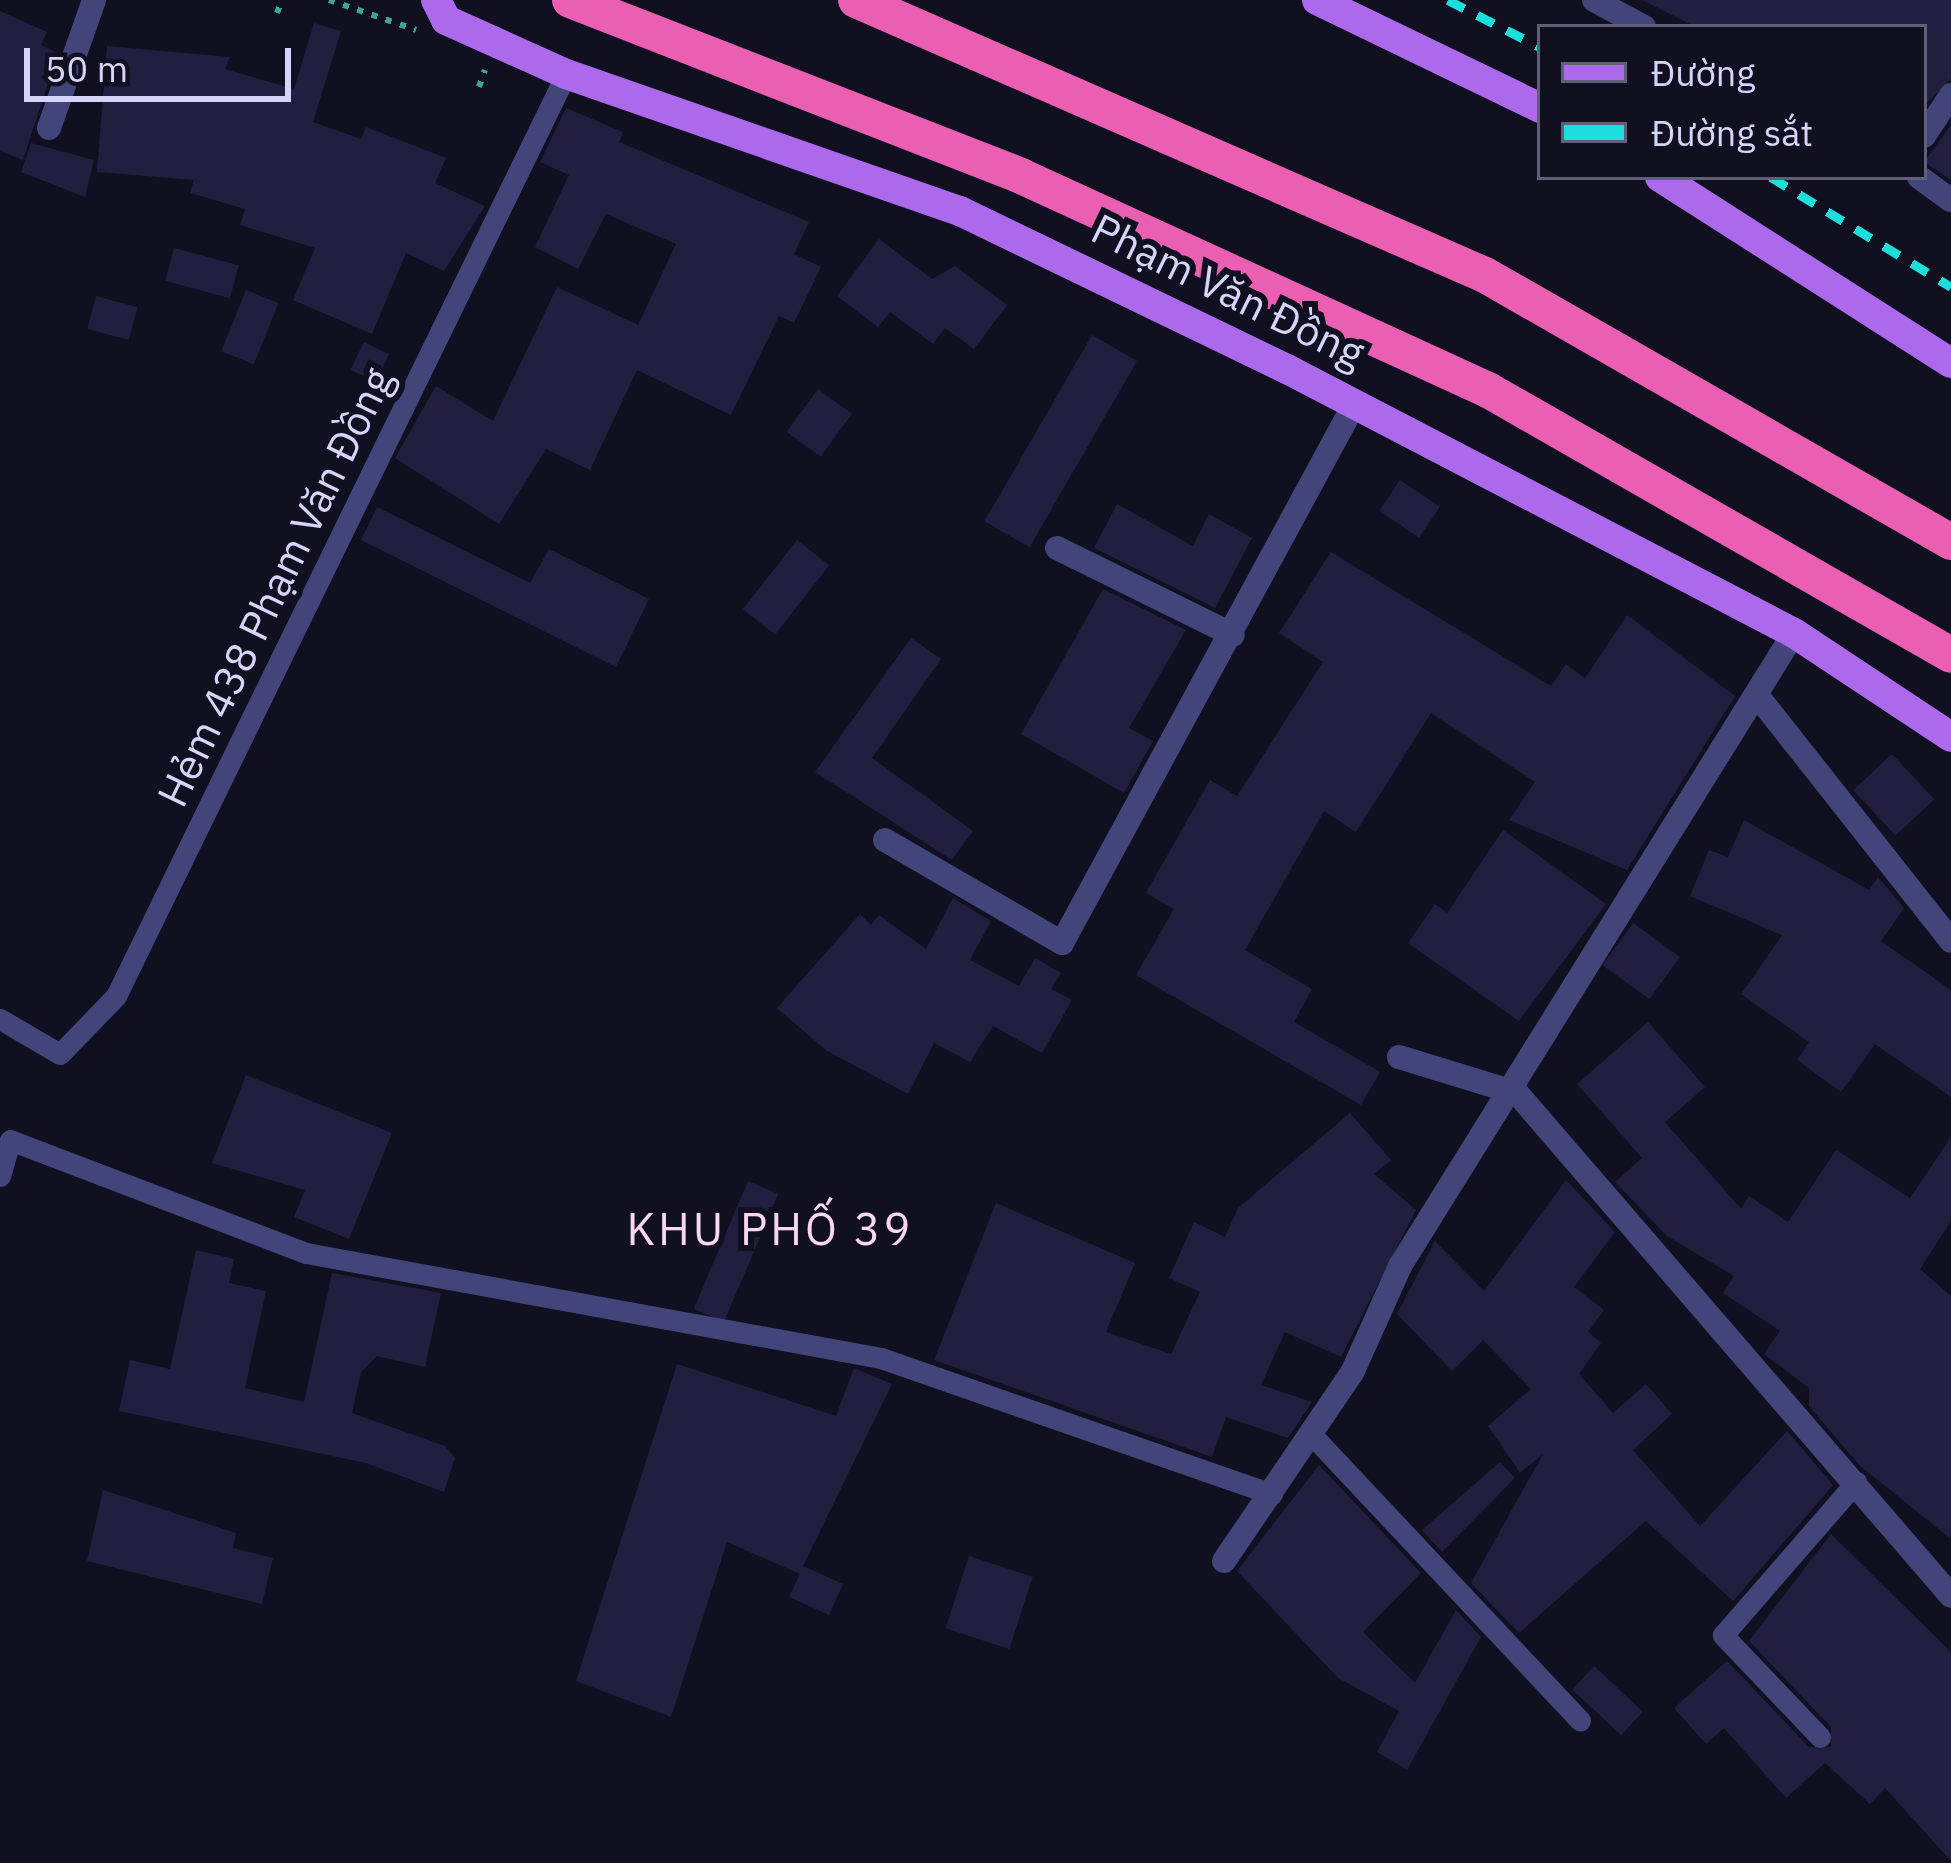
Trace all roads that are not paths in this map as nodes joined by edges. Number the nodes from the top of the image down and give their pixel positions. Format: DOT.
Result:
graph roads {
  1 [pos="94,0"];
  2 [pos="436,0"];
  3 [pos="571,0"];
  4 [pos="856,0"];
  5 [pos="1317,0"];
  6 [pos="1594,0"];
  7 [pos="1638,24"];
  8 [pos="566,74"];
  9 [pos="1951,95"];
  10 [pos="1537,107"];
  11 [pos="49,128"];
  12 [pos="1927,131"];
  13 [pos="1665,180"];
  14 [pos="1922,180"];
  15 [pos="1951,200"];
  16 [pos="1951,363"];
  17 [pos="1355,403"];
  18 [pos="1951,542"];
  19 [pos="1057,548"];
  20 [pos="1794,633"];
  21 [pos="1233,635"];
  22 [pos="1951,655"];
  23 [pos="1760,699"];
  24 [pos="1951,736"];
  25 [pos="885,840"];
  26 [pos="1951,941"];
  27 [pos="0,1019"];
  28 [pos="1399,1057"];
  29 [pos="1517,1093"];
  30 [pos="0,1176"];
  31 [pos="1311,1434"];
  32 [pos="1856,1482"];
  33 [pos="1272,1493"];
  34 [pos="1224,1561"];
  35 [pos="1951,1596"];
  36 [pos="1580,1720"];
  37 [pos="1820,1737"];
  1 -- 11 [label="street"];
  2 -- 8 [label="main road, Phạm Văn Đồng"];
  3 -- 22 [label="highway, Phạm Văn Đồng"];
  4 -- 18 [label="highway"];
  5 -- 10 [label="main road"];
  6 -- 7 [label="street"];
  8 -- 17 [label="main road, Phạm Văn Đồng"];
  8 -- 27 [label="lane, Hẻm 438 Phạm Văn Đồng"];
  9 -- 12 [label="street"];
  13 -- 16 [label="main road"];
  14 -- 15 [label="street"];
  17 -- 20 [label="main road, Phạm Văn Đồng"];
  17 -- 21 [label="street"];
  19 -- 21 [label="street"];
  20 -- 23 [label="street"];
  20 -- 24 [label="main road, Phạm Văn Đồng"];
  21 -- 25 [label="street"];
  23 -- 26 [label="street"];
  23 -- 29 [label="street"];
  28 -- 29 [label="street"];
  29 -- 31 [label="street"];
  29 -- 32 [label="street"];
  30 -- 33 [label="lane"];
  31 -- 33 [label="street"];
  31 -- 36 [label="lane"];
  32 -- 35 [label="street"];
  32 -- 37 [label="lane"];
  33 -- 34 [label="street"];
}
